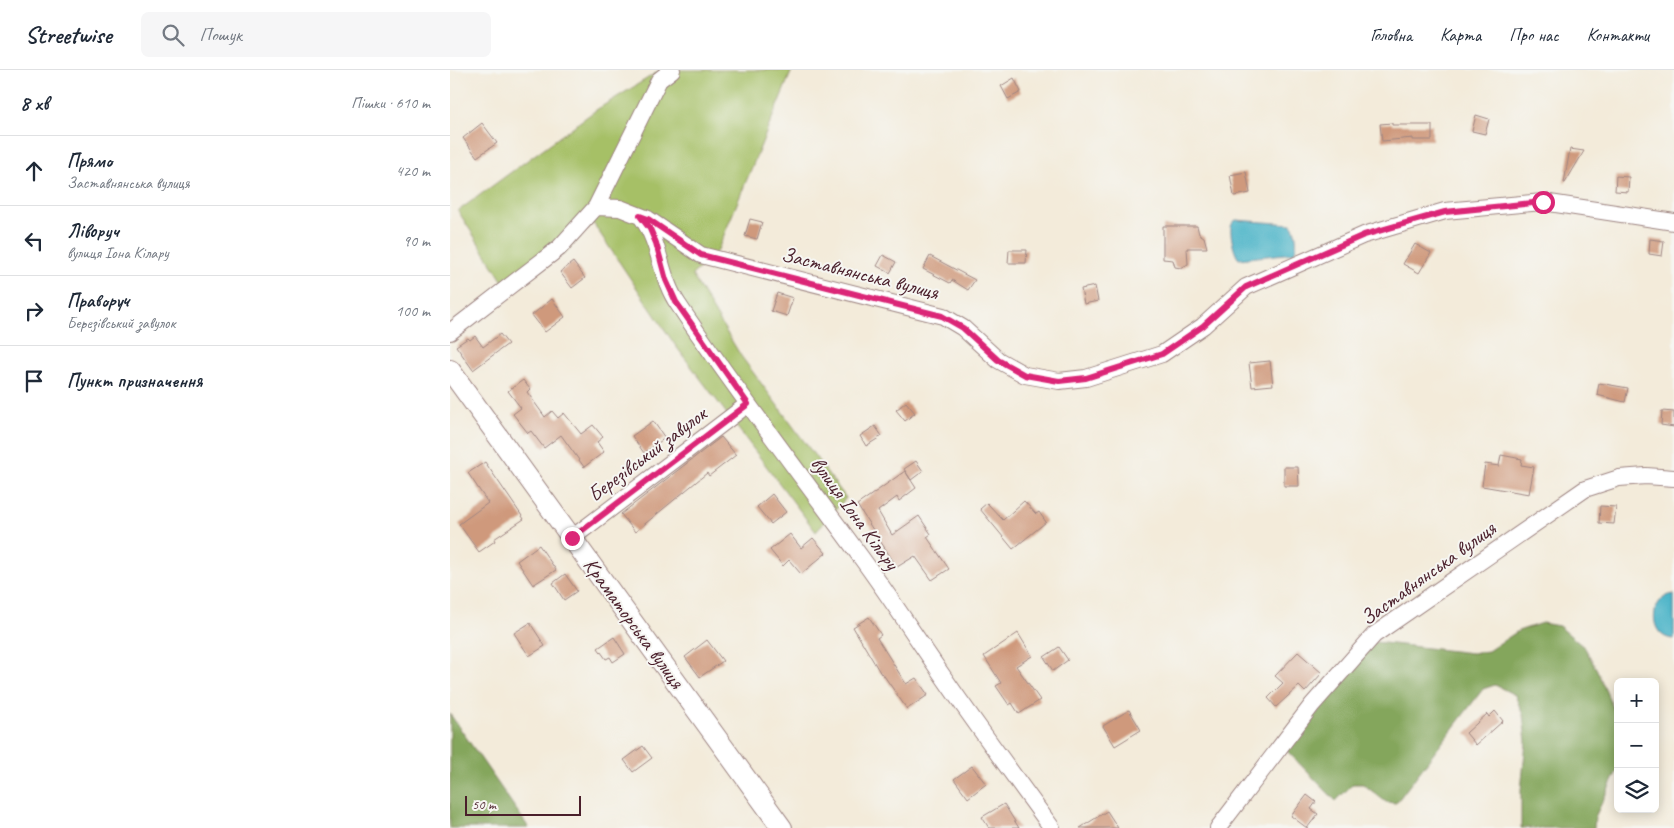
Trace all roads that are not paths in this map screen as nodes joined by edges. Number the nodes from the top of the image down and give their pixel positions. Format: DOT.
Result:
graph roads {
  1 [pos="672,70"];
  2 [pos="596,207"];
  3 [pos="640,216"];
  4 [pos="1674,222"];
  5 [pos="450,332"];
  6 [pos="450,370"];
  7 [pos="748,404"];
  8 [pos="1674,478"];
  9 [pos="572,538"];
  10 [pos="782,828"];
  11 [pos="1052,828"];
  12 [pos="1218,828"];
  1 -- 2 [label="street"];
  2 -- 3 [label="street, Заставнянська вулиця"];
  2 -- 5 [label="street"];
  3 -- 4 [label="street, Заставнянська вулиця"];
  3 -- 7 [label="street, вулиця Іона Кілару"];
  6 -- 9 [label="street, Краматорська вулиця"];
  7 -- 9 [label="street, Березівський завулок"];
  7 -- 11 [label="street, вулиця Іона Кілару"];
  8 -- 12 [label="street, Заставнянська вулиця"];
  9 -- 10 [label="street, Краматорська вулиця"];
}
